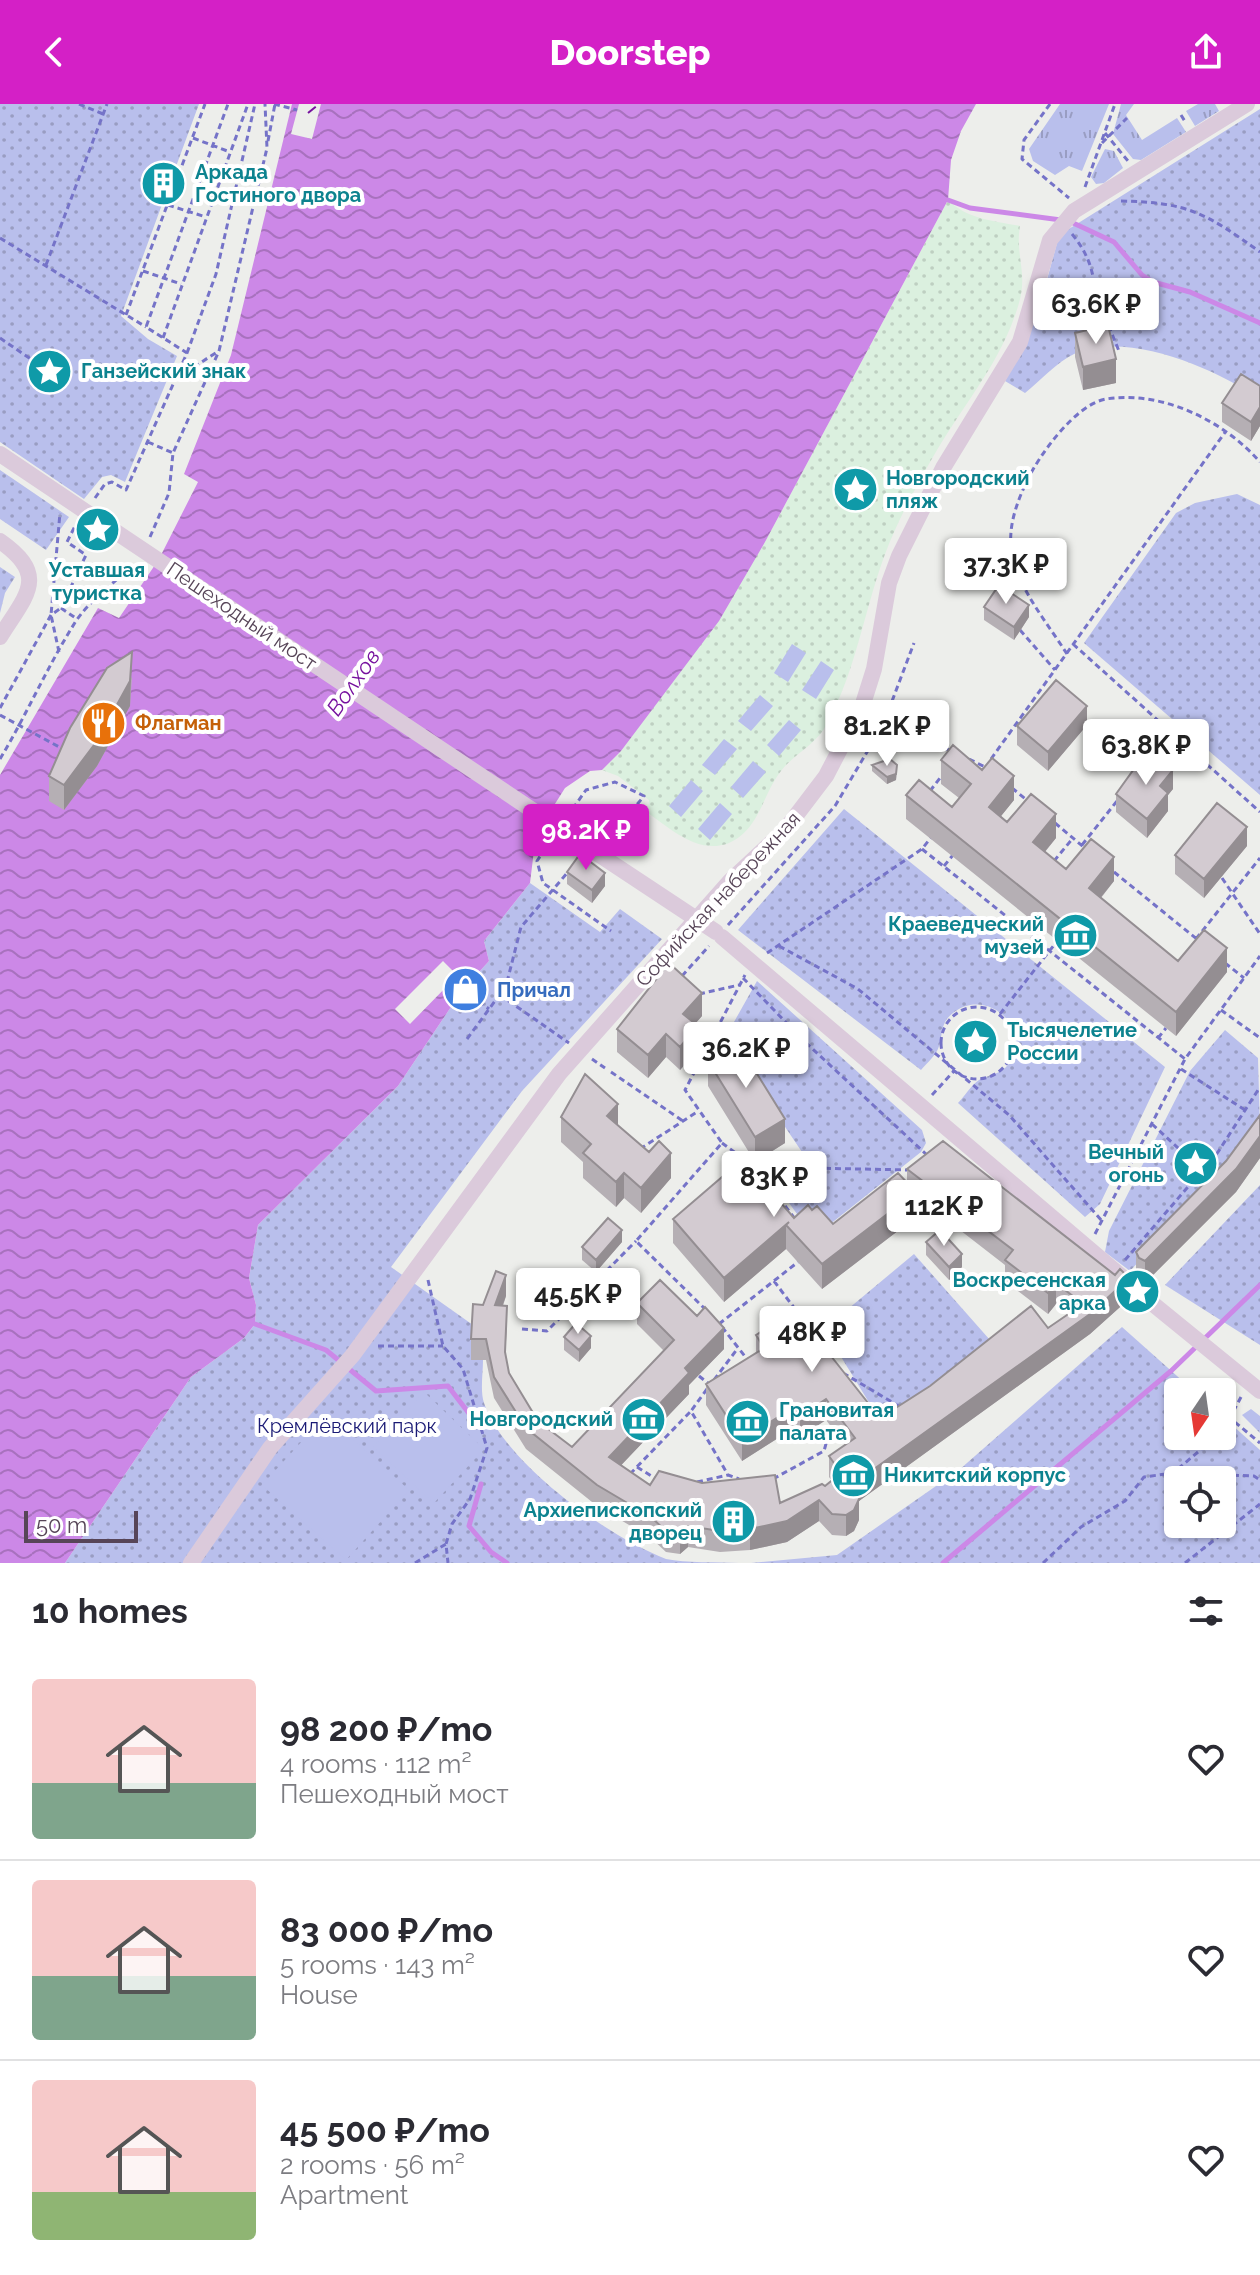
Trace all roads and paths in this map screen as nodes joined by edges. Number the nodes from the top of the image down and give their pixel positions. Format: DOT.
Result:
graph roads {
  1 [pos="79,104"];
  2 [pos="107,104"];
  3 [pos="205,104"];
  4 [pos="228,104"];
  5 [pos="248,104"];
  6 [pos="255,104"];
  7 [pos="265,104"];
  8 [pos="274,104"];
  9 [pos="1050,104"];
  10 [pos="1115,104"];
  11 [pos="1247,104"];
  12 [pos="297,110"];
  13 [pos="103,114"];
  14 [pos="1127,118"];
  15 [pos="1105,133"];
  16 [pos="193,138"];
  17 [pos="1109,138"];
  18 [pos="213,145"];
  19 [pos="1099,145"];
  20 [pos="267,148"];
  21 [pos="230,152"];
  22 [pos="1136,172"];
  23 [pos="1118,201"];
  24 [pos="168,205"];
  25 [pos="189,212"];
  26 [pos="1072,213"];
  27 [pos="207,218"];
  28 [pos="0,238"];
  29 [pos="1260,252"];
  30 [pos="46,265"];
  31 [pos="143,271"];
  32 [pos="165,277"];
  33 [pos="182,285"];
  34 [pos="1096,295"];
  35 [pos="126,315"];
  36 [pos="146,327"];
  37 [pos="0,338"];
  38 [pos="163,338"];
  39 [pos="1086,344"];
  40 [pos="219,351"];
  41 [pos="1119,351"];
  42 [pos="187,353"];
  43 [pos="38,364"];
  44 [pos="177,378"];
  45 [pos="1226,431"];
  46 [pos="148,442"];
  47 [pos="173,453"];
  48 [pos="0,454"];
  49 [pos="1260,462"];
  50 [pos="95,497"];
  51 [pos="66,499"];
  52 [pos="75,525"];
  53 [pos="0,541"];
  54 [pos="148,541"];
  55 [pos="139,553"];
  56 [pos="61,608"];
  57 [pos="51,615"];
  58 [pos="77,619"];
  59 [pos="1020,630"];
  60 [pos="0,637"];
  61 [pos="1073,644"];
  62 [pos="59,652"];
  63 [pos="1067,654"];
  64 [pos="1055,670"];
  65 [pos="0,708"];
  66 [pos="0,715"];
  67 [pos="890,722"];
  68 [pos="20,725"];
  69 [pos="70,753"];
  70 [pos="0,759"];
  71 [pos="986,767"];
  72 [pos="944,773"];
  73 [pos="997,776"];
  74 [pos="977,778"];
  75 [pos="1008,784"];
  76 [pos="1123,794"];
  77 [pos="644,796"];
  78 [pos="935,798"];
  79 [pos="1029,802"];
  80 [pos="1260,812"];
  81 [pos="1051,820"];
  82 [pos="942,824"];
  83 [pos="614,836"];
  84 [pos="1073,838"];
  85 [pos="1082,845"];
  86 [pos="953,855"];
  87 [pos="1093,855"];
  88 [pos="1260,858"];
  89 [pos="1054,861"];
  90 [pos="1105,864"];
  91 [pos="944,866"];
  92 [pos="569,870"];
  93 [pos="1222,878"];
  94 [pos="554,891"];
  95 [pos="1233,892"];
  96 [pos="585,897"];
  97 [pos="577,908"];
  98 [pos="696,918"];
  99 [pos="611,931"];
  100 [pos="1260,934"];
  101 [pos="1196,939"];
  102 [pos="1058,940"];
  103 [pos="779,946"];
  104 [pos="1208,948"];
  105 [pos="1050,950"];
  106 [pos="1260,956"];
  107 [pos="1220,958"];
  108 [pos="743,978"];
  109 [pos="1244,978"];
  110 [pos="740,985"];
  111 [pos="463,989"];
  112 [pos="500,995"];
  113 [pos="686,997"];
  114 [pos="489,1009"];
  115 [pos="1221,1010"];
  116 [pos="1000,1014"];
  117 [pos="1166,1028"];
  118 [pos="1158,1038"];
  119 [pos="1260,1038"];
  120 [pos="467,1039"];
  121 [pos="580,1050"];
  122 [pos="690,1059"];
  123 [pos="1185,1059"];
  124 [pos="698,1066"];
  125 [pos="1181,1068"];
  126 [pos="954,1071"];
  127 [pos="611,1072"];
  128 [pos="1260,1087"];
  129 [pos="922,1107"];
  130 [pos="1245,1110"];
  131 [pos="683,1121"];
  132 [pos="1152,1124"];
  133 [pos="722,1143"];
  134 [pos="639,1150"];
  135 [pos="1189,1158"];
  136 [pos="755,1167"];
  137 [pos="913,1170"];
  138 [pos="900,1180"];
  139 [pos="797,1221"];
  140 [pos="1102,1221"];
  141 [pos="636,1241"];
  142 [pos="1088,1248"];
  143 [pos="423,1257"];
  144 [pos="798,1262"];
  145 [pos="774,1281"];
  146 [pos="1127,1281"];
  147 [pos="708,1313"];
  148 [pos="522,1329"];
  149 [pos="443,1346"];
  150 [pos="738,1348"];
  151 [pos="357,1350"];
  152 [pos="830,1357"];
  153 [pos="747,1360"];
  154 [pos="835,1364"];
  155 [pos="841,1372"];
  156 [pos="699,1376"];
  157 [pos="710,1385"];
  158 [pos="1254,1387"];
  159 [pos="854,1390"];
  160 [pos="905,1410"];
  161 [pos="1236,1410"];
  162 [pos="691,1411"];
  163 [pos="1236,1423"];
  164 [pos="831,1426"];
  165 [pos="1260,1443"];
  166 [pos="1200,1450"];
  167 [pos="1181,1466"];
  168 [pos="637,1467"];
  169 [pos="630,1474"];
  170 [pos="1164,1474"];
  171 [pos="728,1475"];
  172 [pos="1236,1475"];
  173 [pos="1260,1480"];
  174 [pos="662,1481"];
  175 [pos="748,1483"];
  176 [pos="765,1483"];
  177 [pos="687,1484"];
  178 [pos="1260,1504"];
  179 [pos="446,1544"];
  180 [pos="191,1563"];
  181 [pos="415,1563"];
  182 [pos="448,1563"];
  183 [pos="1043,1563"];
  184 [pos="1185,1563"];
  1 -- 13 [label="path"];
  2 -- 13 [label="path"];
  3 -- 16 [label="path"];
  4 -- 18 [label="path"];
  5 -- 21 [label="path"];
  6 -- 42 [label="path"];
  7 -- 20 [label="path"];
  8 -- 12 [label="path"];
  8 -- 20 [label="path"];
  9 -- 26 [label="path"];
  10 -- 15 [label="path"];
  11 -- 22 [label="street"];
  13 -- 30 [label="path"];
  14 -- 17 [label="path"];
  15 -- 17 [label="path"];
  15 -- 19 [label="path"];
  16 -- 18 [label="path"];
  16 -- 24 [label="path"];
  17 -- 19 [label="path"];
  17 -- 22 [label="path"];
  18 -- 21 [label="path"];
  18 -- 25 [label="path"];
  19 -- 26 [label="path"];
  20 -- 40 [label="path"];
  21 -- 27 [label="path"];
  22 -- 26 [label="street"];
  23 -- 29 [label="path"];
  24 -- 25 [label="path"];
  24 -- 31 [label="path"];
  25 -- 27 [label="path"];
  25 -- 32 [label="path"];
  26 -- 34 [label="path"];
  26 -- 98 [label="street, Софийская набережная"];
  27 -- 33 [label="path"];
  28 -- 30 [label="path"];
  30 -- 35 [label="path"];
  31 -- 32 [label="path"];
  31 -- 35 [label="path"];
  32 -- 33 [label="path"];
  32 -- 36 [label="path"];
  33 -- 38 [label="path"];
  34 -- 39 [label="path"];
  34 -- 41 [label="path"];
  35 -- 36 [label="path"];
  36 -- 38 [label="path"];
  37 -- 43 [label="path"];
  38 -- 42 [label="path"];
  40 -- 44 [label="path"];
  40 -- 47 [label="path"];
  42 -- 44 [label="path"];
  44 -- 46 [label="path"];
  45 -- 49 [label="path"];
  45 -- 61 [label="path"];
  45 -- 63 [label="path"];
  46 -- 47 [label="path"];
  46 -- 50 [label="path"];
  47 -- 54 [label="path"];
  48 -- 51 [label="street, Пешеходный мост"];
  51 -- 57 [label="path"];
  51 -- 98 [label="street, Пешеходный мост, bridge"];
  52 -- 56 [label="path"];
  53 -- 60 [label="street"];
  55 -- 58 [label="path"];
  56 -- 57 [label="path"];
  56 -- 58 [label="path"];
  57 -- 62 [label="path"];
  57 -- 65 [label="path"];
  58 -- 62 [label="path"];
  59 -- 64 [label="path"];
  61 -- 63 [label="path"];
  61 -- 80 [label="path"];
  62 -- 68 [label="path"];
  63 -- 64 [label="path"];
  64 -- 71 [label="path"];
  66 -- 68 [label="path"];
  67 -- 71 [label="path"];
  68 -- 69 [label="path"];
  68 -- 70 [label="path"];
  71 -- 73 [label="path"];
  71 -- 74 [label="path"];
  72 -- 78 [label="path"];
  75 -- 79 [label="path"];
  76 -- 85 [label="path"];
  77 -- 83 [label="path"];
  81 -- 84 [label="path"];
  82 -- 91 [label="path"];
  84 -- 85 [label="path"];
  84 -- 89 [label="path"];
  85 -- 87 [label="path"];
  86 -- 91 [label="path"];
  88 -- 95 [label="path"];
  90 -- 101 [label="path"];
  91 -- 105 [label="path"];
  92 -- 94 [label="path"];
  93 -- 95 [label="path"];
  94 -- 97 [label="path"];
  94 -- 112 [label="path"];
  95 -- 100 [label="path"];
  95 -- 101 [label="path"];
  96 -- 97 [label="path"];
  97 -- 99 [label="path"];
  98 -- 121 [label="street, Софийская набережная"];
  98 -- 129 [label="street, Пешеходный мост"];
  101 -- 104 [label="path"];
  102 -- 105 [label="path"];
  103 -- 126 [label="path"];
  105 -- 116 [label="path"];
  105 -- 118 [label="path"];
  106 -- 109 [label="path"];
  107 -- 109 [label="path"];
  108 -- 137 [label="path"];
  109 -- 115 [label="path"];
  110 -- 113 [label="path"];
  111 -- 114 [label="path"];
  112 -- 114 [label="path"];
  112 -- 121 [label="path"];
  114 -- 120 [label="path"];
  115 -- 119 [label="path"];
  115 -- 123 [label="path"];
  116 -- 126 [label="path"];
  116 -- 126 [label="path"];
  117 -- 118 [label="path"];
  118 -- 123 [label="path"];
  121 -- 143 [label="street, Софийская набережная"];
  122 -- 124 [label="path"];
  123 -- 125 [label="path"];
  125 -- 130 [label="path"];
  125 -- 132 [label="path"];
  126 -- 129 [label="path"];
  126 -- 140 [label="path"];
  127 -- 131 [label="path"];
  128 -- 130 [label="path"];
  129 -- 142 [label="street, Пешеходный мост"];
  130 -- 146 [label="path"];
  131 -- 133 [label="path"];
  131 -- 134 [label="path"];
  132 -- 135 [label="path"];
  132 -- 140 [label="path"];
  133 -- 136 [label="path"];
  133 -- 141 [label="path"];
  136 -- 137 [label="path"];
  136 -- 139 [label="path"];
  137 -- 138 [label="path"];
  140 -- 142 [label="path"];
  141 -- 147 [label="path"];
  141 -- 148 [label="path"];
  142 -- 146 [label="street, Пешеходный мост"];
  143 -- 149 [label="path"];
  143 -- 151 [label="street, Софийская набережная"];
  144 -- 145 [label="path"];
  145 -- 150 [label="path"];
  145 -- 152 [label="path"];
  146 -- 158 [label="street, Пешеходный мост"];
  149 -- 151 [label="path"];
  149 -- 179 [label="path"];
  150 -- 153 [label="path"];
  150 -- 157 [label="path"];
  151 -- 180 [label="street, Софийская набережная"];
  154 -- 155 [label="path"];
  155 -- 159 [label="path"];
  155 -- 160 [label="path"];
  156 -- 157 [label="path"];
  157 -- 162 [label="path"];
  158 -- 161 [label="path"];
  162 -- 168 [label="path"];
  162 -- 171 [label="path"];
  163 -- 165 [label="path"];
  164 -- 176 [label="path"];
  166 -- 167 [label="path"];
  168 -- 169 [label="path"];
  168 -- 174 [label="path"];
  170 -- 183 [label="path"];
  171 -- 175 [label="path"];
  171 -- 177 [label="path"];
  172 -- 173 [label="path"];
  178 -- 184 [label="path"];
  179 -- 181 [label="path"];
  179 -- 182 [label="path"];
}
